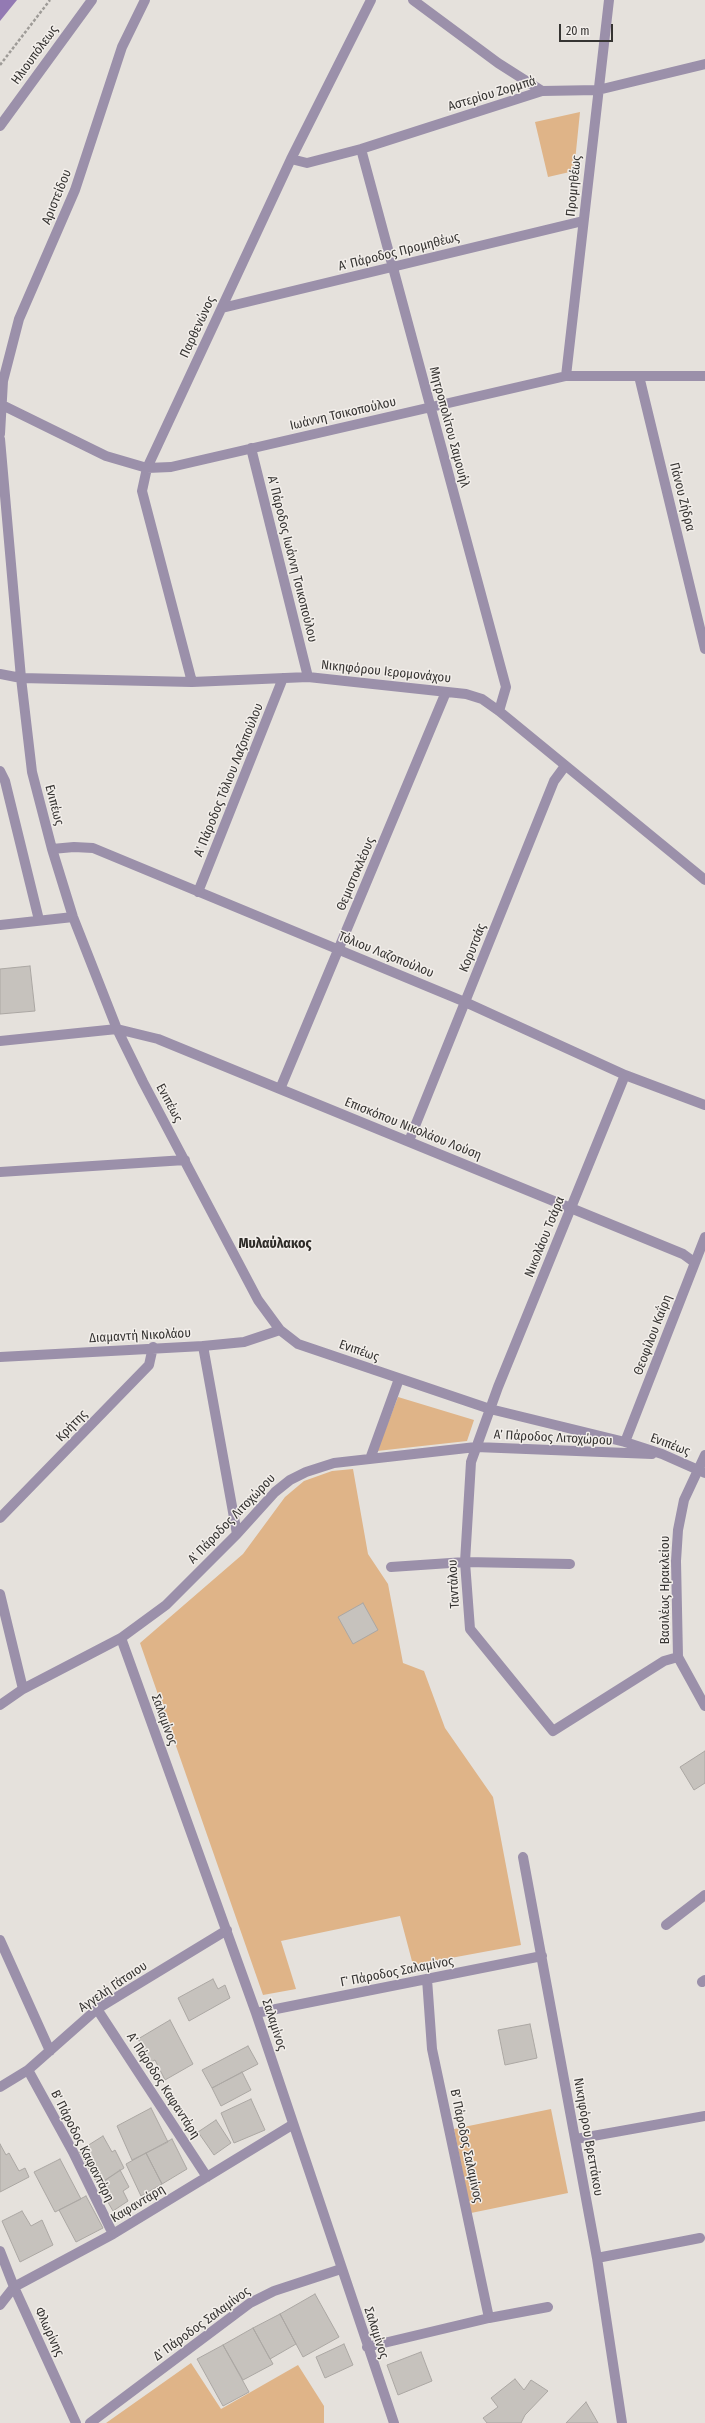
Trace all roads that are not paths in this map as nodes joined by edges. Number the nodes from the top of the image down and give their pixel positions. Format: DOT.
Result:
graph roads {
  1 [pos="92,0"];
  2 [pos="145,0"];
  3 [pos="371,0"];
  4 [pos="413,0"];
  5 [pos="609,0"];
  6 [pos="705,64"];
  7 [pos="598,90"];
  8 [pos="542,91"];
  9 [pos="0,126"];
  10 [pos="361,150"];
  11 [pos="291,159"];
  12 [pos="583,221"];
  13 [pos="393,267"];
  14 [pos="222,308"];
  15 [pos="566,376"];
  16 [pos="639,376"];
  17 [pos="705,376"];
  18 [pos="1,405"];
  19 [pos="431,407"];
  20 [pos="0,434"];
  21 [pos="0,440"];
  22 [pos="251,448"];
  23 [pos="147,468"];
  24 [pos="705,649"];
  25 [pos="0,674"];
  26 [pos="308,677"];
  27 [pos="21,678"];
  28 [pos="283,678"];
  29 [pos="192,682"];
  30 [pos="446,692"];
  31 [pos="499,711"];
  32 [pos="564,766"];
  33 [pos="0,771"];
  34 [pos="2,781"];
  35 [pos="52,849"];
  36 [pos="705,880"];
  37 [pos="198,892"];
  38 [pos="74,917"];
  39 [pos="38,920"];
  40 [pos="0,925"];
  41 [pos="339,950"];
  42 [pos="465,1002"];
  43 [pos="118,1029"];
  44 [pos="0,1040"];
  45 [pos="625,1074"];
  46 [pos="280,1089"];
  47 [pos="705,1105"];
  48 [pos="409,1141"];
  49 [pos="185,1160"];
  50 [pos="0,1172"];
  51 [pos="572,1208"];
  52 [pos="705,1237"];
  53 [pos="694,1262"];
  54 [pos="280,1330"];
  55 [pos="203,1346"];
  56 [pos="153,1347"];
  57 [pos="0,1357"];
  58 [pos="399,1379"];
  59 [pos="490,1409"];
  60 [pos="625,1442"];
  61 [pos="476,1447"];
  62 [pos="662,1454"];
  63 [pos="705,1455"];
  64 [pos="370,1459"];
  65 [pos="701,1471"];
  66 [pos="0,1518"];
  67 [pos="237,1534"];
  68 [pos="465,1562"];
  69 [pos="570,1564"];
  70 [pos="391,1567"];
  71 [pos="0,1594"];
  72 [pos="121,1638"];
  73 [pos="678,1656"];
  74 [pos="23,1689"];
  75 [pos="0,1705"];
  76 [pos="705,1706"];
  77 [pos="523,1857"];
  78 [pos="705,1895"];
  79 [pos="666,1925"];
  80 [pos="227,1930"];
  81 [pos="0,1940"];
  82 [pos="542,1956"];
  83 [pos="427,1979"];
  84 [pos="97,2010"];
  85 [pos="256,2013"];
  86 [pos="50,2051"];
  87 [pos="28,2070"];
  88 [pos="0,2087"];
  89 [pos="705,2116"];
  90 [pos="292,2126"];
  91 [pos="576,2139"];
  92 [pos="207,2177"];
  93 [pos="113,2234"];
  94 [pos="700,2238"];
  95 [pos="0,2251"];
  96 [pos="597,2258"];
  97 [pos="341,2269"];
  98 [pos="14,2287"];
  99 [pos="0,2305"];
  100 [pos="548,2307"];
  101 [pos="489,2318"];
  102 [pos="367,2347"];
  103 [pos="76,2423"];
  104 [pos="90,2423"];
  105 [pos="394,2423"];
  106 [pos="622,2423"];
  1 -- 9 [label="street, Ηλιουπόλεως"];
  2 -- 18 [label="street, Αριστείδου"];
  3 -- 11 [label="street, Παρθενώνος"];
  4 -- 8 [label="street"];
  5 -- 7 [label="street, Προμηθέως"];
  6 -- 7 [label="street, Αστερίου Ζορμπά"];
  7 -- 8 [label="street, Αστερίου Ζορμπά"];
  7 -- 12 [label="street, Προμηθέως"];
  8 -- 10 [label="street, Αστερίου Ζορμπά"];
  10 -- 11 [label="street, Αστερίου Ζορμπά"];
  10 -- 13 [label="street, Μητροπολίτου Σαμουήλ"];
  11 -- 14 [label="street, Παρθενώνος"];
  12 -- 13 [label="street, Α΄ Πάροδος Προμηθέως"];
  12 -- 15 [label="street, Προμηθέως"];
  13 -- 14 [label="street, Α΄ Πάροδος Προμηθέως"];
  13 -- 19 [label="street, Μητροπολίτου Σαμουήλ"];
  14 -- 23 [label="street, Παρθενώνος"];
  15 -- 16 [label="street, Ιωάννη Τσικοπούλου"];
  15 -- 19 [label="street, Ιωάννη Τσικοπούλου"];
  16 -- 17 [label="street, Ιωάννη Τσικοπούλου"];
  16 -- 24 [label="street, Πάνου Ζήδρα"];
  18 -- 20 [label="street"];
  18 -- 23 [label="street, Ιωάννη Τσικοπούλου"];
  19 -- 22 [label="street, Ιωάννη Τσικοπούλου"];
  19 -- 31 [label="street, Μητροπολίτου Σαμουήλ"];
  21 -- 27 [label="street, Ενιπέως"];
  22 -- 23 [label="street, Ιωάννη Τσικοπούλου"];
  22 -- 26 [label="street, Α΄ Πάροδος Ιωάννη Τσικοπούλου"];
  23 -- 29 [label="street, Παρθενώνος"];
  25 -- 27 [label="street, Νικηφόρου Ιερομονάχου"];
  26 -- 28 [label="street, Νικηφόρου Ιερομονάχου"];
  26 -- 30 [label="street, Νικηφόρου Ιερομονάχου"];
  27 -- 29 [label="street, Νικηφόρου Ιερομονάχου"];
  27 -- 35 [label="street, Ενιπέως"];
  28 -- 29 [label="street, Νικηφόρου Ιερομονάχου"];
  28 -- 37 [label="street, Α΄ Πάροδος Τόλιου Λαζοπούλου"];
  30 -- 31 [label="street, Νικηφόρου Ιερομονάχου"];
  30 -- 41 [label="street, Θεμιστοκλέους"];
  31 -- 32 [label="street, Νικηφόρου Ιερομονάχου"];
  32 -- 36 [label="street, Νικηφόρου Ιερομονάχου"];
  32 -- 42 [label="street, Κορυτσάς"];
  33 -- 34 [label="street"];
  34 -- 39 [label="street"];
  35 -- 37 [label="street, Τόλιου Λαζοπούλου"];
  35 -- 38 [label="street, Ενιπέως"];
  37 -- 41 [label="street, Τόλιου Λαζοπούλου"];
  38 -- 39 [label="street"];
  38 -- 43 [label="street, Ενιπέως"];
  39 -- 40 [label="street"];
  41 -- 42 [label="street, Τόλιου Λαζοπούλου"];
  41 -- 46 [label="street, Θεμιστοκλέους"];
  42 -- 45 [label="street, Τόλιου Λαζοπούλου"];
  42 -- 48 [label="street, Κορυτσάς"];
  43 -- 44 [label="street, Επισκόπου Νικολάου Λούση"];
  43 -- 46 [label="street, Επισκόπου Νικολάου Λούση"];
  43 -- 49 [label="street, Ενιπέως"];
  45 -- 47 [label="street, Τόλιου Λαζοπούλου"];
  45 -- 51 [label="street, Νικολάου Τσάρα"];
  46 -- 48 [label="street, Επισκόπου Νικολάου Λούση"];
  48 -- 51 [label="street, Επισκόπου Νικολάου Λούση"];
  49 -- 50 [label="street"];
  49 -- 54 [label="street, Ενιπέως"];
  51 -- 53 [label="street, Επισκόπου Νικολάου Λούση"];
  51 -- 59 [label="street, Νικολάου Τσάρα"];
  52 -- 53 [label="street, Θεοφίλου Καΐρη"];
  53 -- 60 [label="street, Θεοφίλου Καΐρη"];
  54 -- 55 [label="street, Διαμαντή Νικολάου"];
  54 -- 58 [label="street, Ενιπέως"];
  55 -- 56 [label="street, Διαμαντή Νικολάου"];
  55 -- 67 [label="street"];
  56 -- 57 [label="street, Διαμαντή Νικολάου"];
  56 -- 66 [label="street, Κρήτης"];
  58 -- 59 [label="street, Ενιπέως"];
  58 -- 64 [label="street"];
  59 -- 60 [label="street, Ενιπέως"];
  59 -- 61 [label="street, Ταντάλου"];
  60 -- 62 [label="street, Ενιπέως"];
  61 -- 62 [label="street, Α΄ Πάροδος Λιτοχώρου"];
  61 -- 64 [label="street, Α΄ Πάροδος Λιτοχώρου"];
  61 -- 68 [label="street, Ταντάλου"];
  62 -- 65 [label="street, Ενιπέως"];
  63 -- 65 [label="street, Βασιλέως Ηρακλείου"];
  64 -- 67 [label="street, Α΄ Πάροδος Λιτοχώρου"];
  65 -- 73 [label="street, Βασιλέως Ηρακλείου"];
  67 -- 72 [label="street, Α΄ Πάροδος Λιτοχώρου"];
  68 -- 69 [label="street"];
  68 -- 70 [label="street"];
  68 -- 73 [label="street, Ταντάλου"];
  71 -- 74 [label="street"];
  72 -- 74 [label="street, Α΄ Πάροδος Λιτοχώρου"];
  72 -- 80 [label="street, Σαλαμίνος"];
  73 -- 76 [label="street, Βασιλέως Ηρακλείου"];
  74 -- 75 [label="street, Α΄ Πάροδος Λιτοχώρου"];
  77 -- 82 [label="street, Νικηφόρου Βρεττάκου"];
  78 -- 79 [label="street"];
  80 -- 84 [label="street, Αγγελή Γάτσιου"];
  80 -- 85 [label="street, Σαλαμίνος"];
  81 -- 86 [label="street"];
  82 -- 83 [label="street, Γ΄ Πάροδος Σαλαμίνος"];
  82 -- 91 [label="street, Νικηφόρου Βρεττάκου"];
  83 -- 85 [label="street, Γ΄ Πάροδος Σαλαμίνος"];
  83 -- 101 [label="street, Β΄ Πάροδος Σαλαμίνος"];
  84 -- 86 [label="street, Αγγελή Γάτσιου"];
  84 -- 92 [label="street, Α΄ Πάροδος Καφαντάρη"];
  85 -- 90 [label="street, Σαλαμίνος"];
  86 -- 87 [label="street, Αγγελή Γάτσιου"];
  87 -- 88 [label="street, Αγγελή Γάτσιου"];
  87 -- 93 [label="street, Β΄ Πάροδος Καφαντάρη"];
  89 -- 91 [label="street"];
  90 -- 92 [label="street, Καφαντάρη"];
  90 -- 97 [label="street, Σαλαμίνος"];
  91 -- 96 [label="street, Νικηφόρου Βρεττάκου"];
  92 -- 93 [label="street, Καφαντάρη"];
  93 -- 98 [label="street, Καφαντάρη"];
  94 -- 96 [label="street"];
  95 -- 98 [label="street, Φλωρίνης"];
  96 -- 106 [label="street, Νικηφόρου Βρεττάκου"];
  97 -- 102 [label="street, Σαλαμίνος"];
  97 -- 104 [label="street, Δ΄ Πάροδος Σαλαμίνος"];
  98 -- 99 [label="street, Καφαντάρη"];
  98 -- 103 [label="street, Φλωρίνης"];
  100 -- 101 [label="street"];
  101 -- 102 [label="street"];
  102 -- 105 [label="street, Σαλαμίνος"];
}
